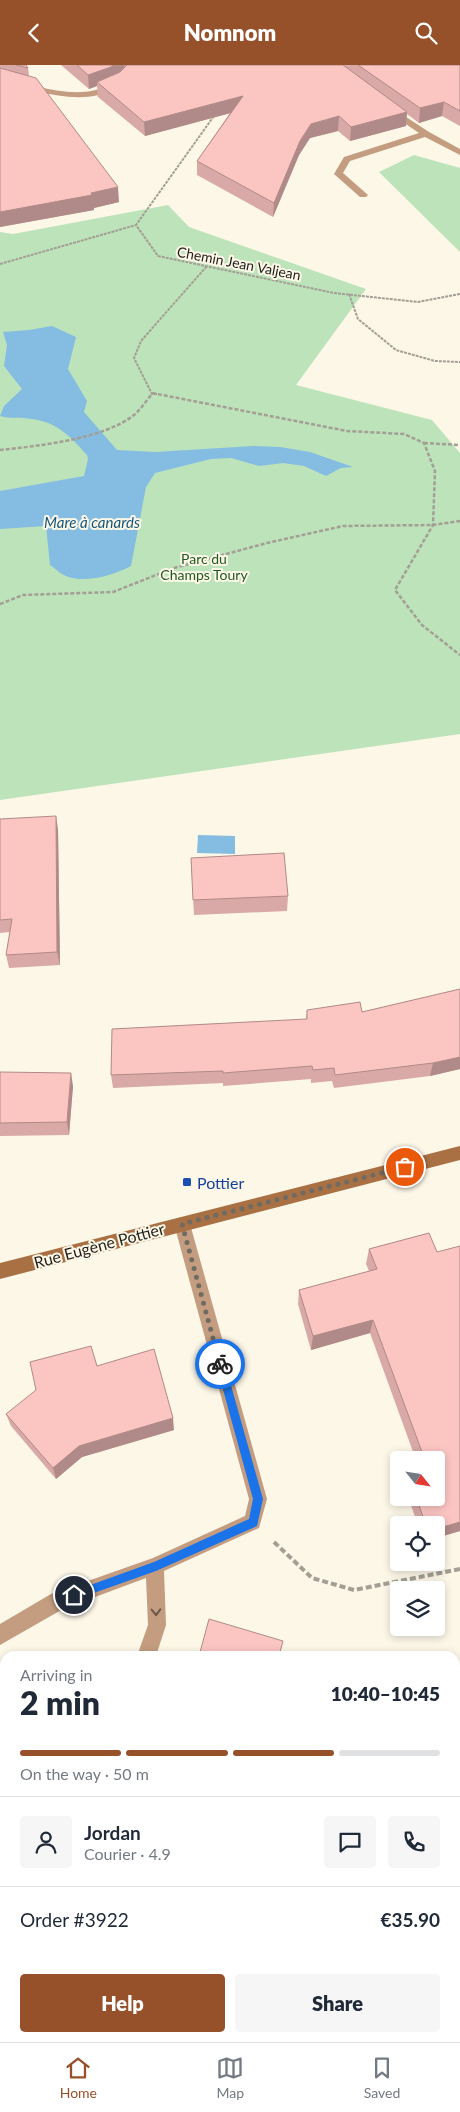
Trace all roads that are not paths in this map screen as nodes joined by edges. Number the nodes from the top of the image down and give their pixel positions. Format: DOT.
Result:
graph roads {
  1 [pos="134,65"];
  2 [pos="0,79"];
  3 [pos="386,105"];
  4 [pos="426,135"];
  5 [pos="460,152"];
  6 [pos="363,195"];
  7 [pos="460,1153"];
  8 [pos="182,1224"];
  9 [pos="0,1271"];
  10 [pos="156,1566"];
  11 [pos="0,1635"];
  12 [pos="148,1651"];
  1 -- 2 [label="street"];
  3 -- 4 [label="street"];
  4 -- 5 [label="street"];
  4 -- 6 [label="street"];
  7 -- 8 [label="street, Rue Eugène Pottier"];
  8 -- 9 [label="street, Rue Eugène Pottier"];
  8 -- 10 [label="street"];
  10 -- 11 [label="street"];
  10 -- 12 [label="street, one-way"];
}
